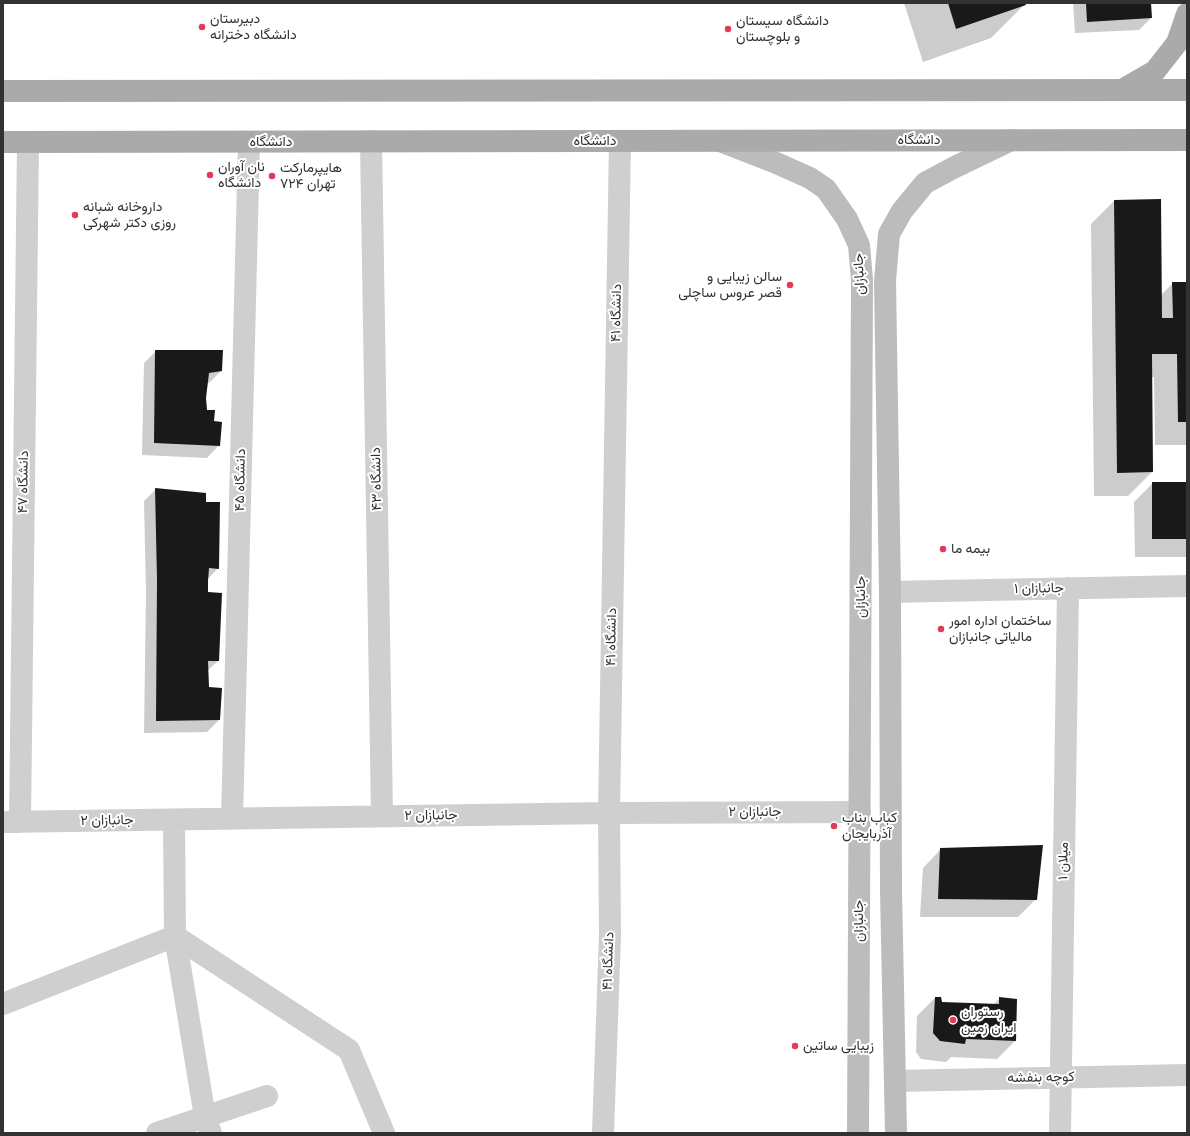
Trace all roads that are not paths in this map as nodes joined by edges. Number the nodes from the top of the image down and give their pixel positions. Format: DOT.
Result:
graph roads {
  1 [pos="1186,19"];
  2 [pos="1187,90"];
  3 [pos="3,91"];
  4 [pos="1120,91"];
  5 [pos="1012,140"];
  6 [pos="1187,140"];
  7 [pos="620,141"];
  8 [pos="719,141"];
  9 [pos="3,142"];
  10 [pos="28,142"];
  11 [pos="249,142"];
  12 [pos="372,142"];
  13 [pos="862,280"];
  14 [pos="885,281"];
  15 [pos="1187,586"];
  16 [pos="1068,588"];
  17 [pos="890,592"];
  18 [pos="860,812"];
  19 [pos="609,813"];
  20 [pos="382,816"];
  21 [pos="232,819"];
  22 [pos="174,820"];
  23 [pos="11,822"];
  24 [pos="175,936"];
  25 [pos="3,1004"];
  26 [pos="1187,1075"];
  27 [pos="1061,1078"];
  28 [pos="895,1081"];
  29 [pos="267,1096"];
  30 [pos="208,1125"];
  31 [pos="157,1133"];
  32 [pos="384,1133"];
  33 [pos="603,1133"];
  34 [pos="858,1133"];
  35 [pos="896,1133"];
  36 [pos="1060,1133"];
  1 -- 4 [label="main road"];
  2 -- 4 [label="main road"];
  3 -- 4 [label="main road"];
  5 -- 6 [label="main road, دانشگاه"];
  5 -- 8 [label="main road, دانشگاه"];
  5 -- 14 [label="main road, جانبازان"];
  7 -- 8 [label="main road, دانشگاه"];
  7 -- 12 [label="main road, دانشگاه"];
  7 -- 19 [label="street, دانشگاه ۴۱"];
  8 -- 13 [label="main road, جانبازان"];
  9 -- 10 [label="main road, دانشگاه"];
  10 -- 11 [label="main road, دانشگاه"];
  10 -- 23 [label="street, دانشگاه ۴۷"];
  11 -- 12 [label="main road, دانشگاه"];
  11 -- 21 [label="street, دانشگاه ۴۵"];
  12 -- 20 [label="street, دانشگاه ۴۳"];
  13 -- 14 [label="main road"];
  13 -- 18 [label="main road, جانبازان"];
  14 -- 17 [label="main road, جانبازان"];
  15 -- 16 [label="street, جانبازان ۱"];
  16 -- 17 [label="street, جانبازان ۱"];
  16 -- 27 [label="street, میلان ۱"];
  17 -- 28 [label="main road, جانبازان"];
  18 -- 19 [label="street, جانبازان ۲"];
  18 -- 34 [label="main road, جانبازان"];
  19 -- 20 [label="street, جانبازان ۲"];
  19 -- 33 [label="street, دانشگاه ۴۱"];
  20 -- 21 [label="street, جانبازان ۲"];
  21 -- 22 [label="street, جانبازان ۲"];
  22 -- 23 [label="street, جانبازان ۲"];
  22 -- 24 [label="street"];
  24 -- 25 [label="street"];
  24 -- 30 [label="street"];
  24 -- 32 [label="street"];
  26 -- 27 [label="street, کوچه بنفشه"];
  27 -- 28 [label="street, کوچه بنفشه"];
  27 -- 36 [label="street, میلان ۱"];
  28 -- 35 [label="main road, جانبازان"];
  29 -- 30 [label="street"];
  30 -- 31 [label="street"];
}
